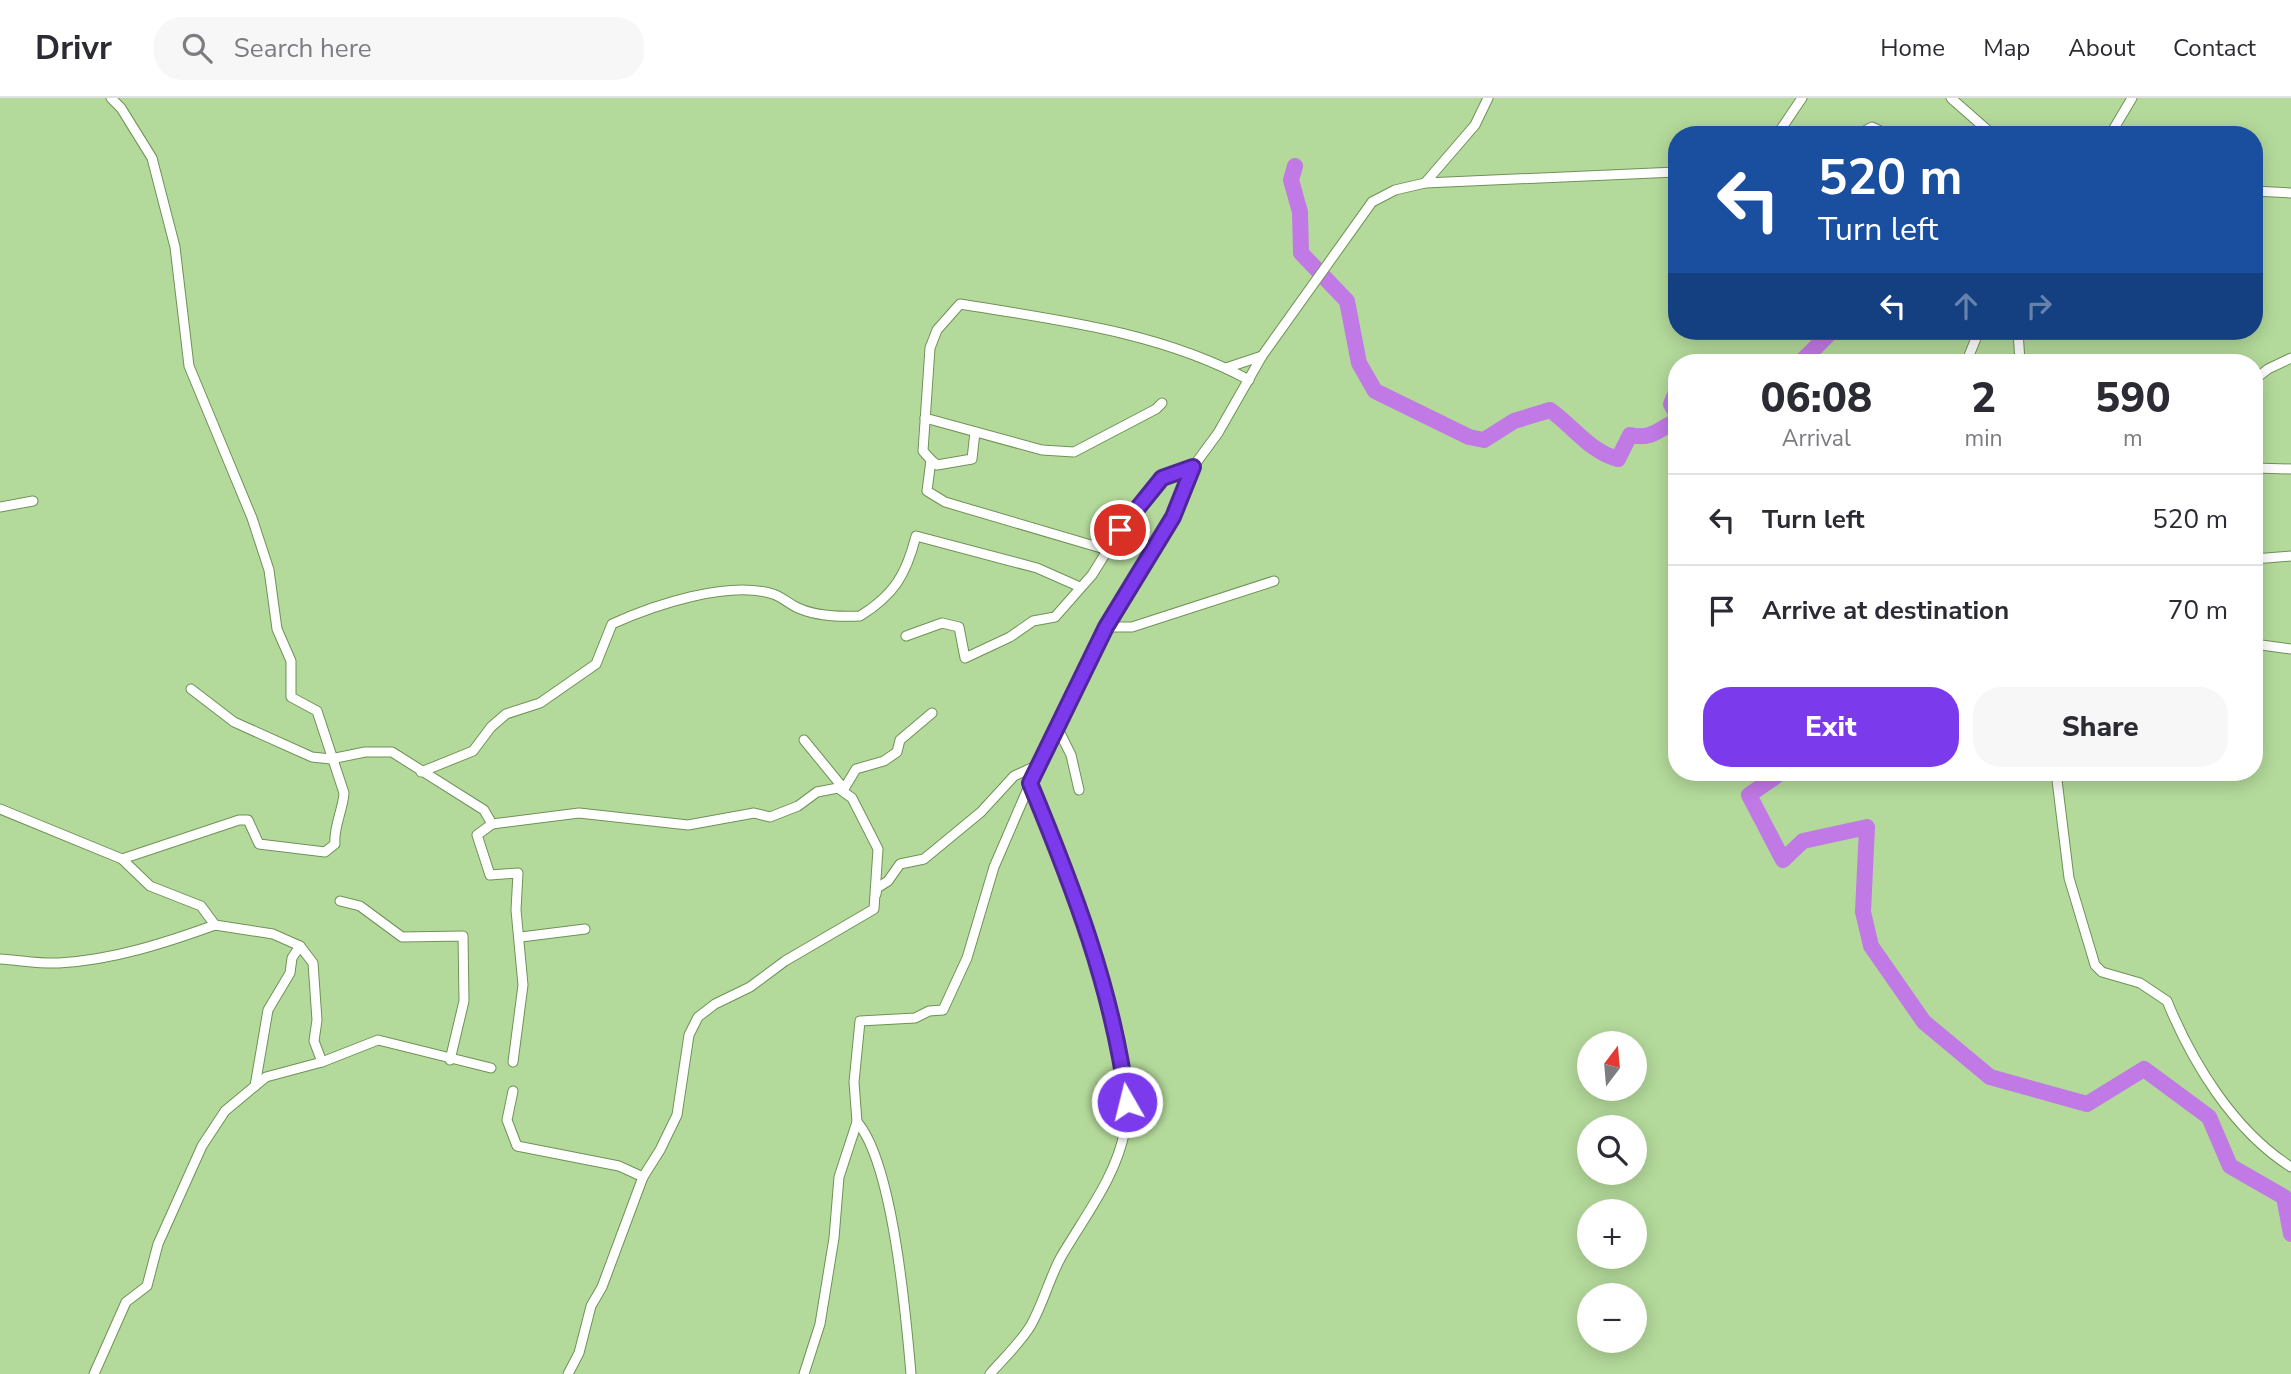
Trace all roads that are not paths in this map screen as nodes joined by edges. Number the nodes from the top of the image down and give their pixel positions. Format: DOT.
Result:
graph roads {
  1 [pos="111,98"];
  2 [pos="1488,98"];
  3 [pos="1802,98"];
  4 [pos="1951,98"];
  5 [pos="2132,98"];
  6 [pos="1783,126"];
  7 [pos="1981,126"];
  8 [pos="2115,126"];
  9 [pos="1668,172"];
  10 [pos="1425,183"];
  11 [pos="2263,191"];
  12 [pos="2291,193"];
  13 [pos="1262,356"];
  14 [pos="2291,358"];
  15 [pos="1226,368"];
  16 [pos="2263,373"];
  17 [pos="1249,380"];
  18 [pos="1162,403"];
  19 [pos="925,418"];
  20 [pos="975,432"];
  21 [pos="931,460"];
  22 [pos="1193,467"];
  23 [pos="2263,468"];
  24 [pos="2291,469"];
  25 [pos="33,501"];
  26 [pos="0,507"];
  27 [pos="1108,550"];
  28 [pos="2291,556"];
  29 [pos="2263,558"];
  30 [pos="1274,581"];
  31 [pos="1080,587"];
  32 [pos="1106,627"];
  33 [pos="906,636"];
  34 [pos="2263,645"];
  35 [pos="2291,649"];
  36 [pos="191,689"];
  37 [pos="932,713"];
  38 [pos="1057,727"];
  39 [pos="804,740"];
  40 [pos="331,759"];
  41 [pos="1038,765"];
  42 [pos="421,772"];
  43 [pos="2057,781"];
  44 [pos="1030,783"];
  45 [pos="844,789"];
  46 [pos="1079,790"];
  47 [pos="0,809"];
  48 [pos="492,824"];
  49 [pos="122,859"];
  50 [pos="340,901"];
  51 [pos="873,906"];
  52 [pos="215,925"];
  53 [pos="585,929"];
  54 [pos="521,937"];
  55 [pos="300,946"];
  56 [pos="0,959"];
  57 [pos="450,1060"];
  58 [pos="322,1062"];
  59 [pos="513,1062"];
  60 [pos="491,1068"];
  61 [pos="255,1086"];
  62 [pos="513,1091"];
  63 [pos="858,1122"];
  64 [pos="2291,1167"];
  65 [pos="643,1177"];
  66 [pos="94,1374"];
  67 [pos="568,1374"];
  68 [pos="804,1374"];
  69 [pos="911,1374"];
  70 [pos="990,1374"];
  1 -- 40 [label="street"];
  2 -- 10 [label="street"];
  3 -- 6 [label="street"];
  4 -- 7 [label="street"];
  5 -- 8 [label="street"];
  9 -- 10 [label="street"];
  10 -- 13 [label="street"];
  11 -- 12 [label="street"];
  13 -- 15 [label="street"];
  13 -- 17 [label="street"];
  14 -- 16 [label="street"];
  15 -- 17 [label="street"];
  15 -- 19 [label="street"];
  17 -- 22 [label="street"];
  18 -- 20 [label="street"];
  19 -- 20 [label="street"];
  19 -- 21 [label="street"];
  20 -- 21 [label="street"];
  21 -- 27 [label="street"];
  22 -- 27 [label="street"];
  22 -- 32 [label="street"];
  23 -- 24 [label="street"];
  25 -- 26 [label="street"];
  27 -- 31 [label="street"];
  28 -- 29 [label="street"];
  30 -- 32 [label="street"];
  31 -- 33 [label="street"];
  31 -- 42 [label="street"];
  32 -- 38 [label="street"];
  34 -- 35 [label="street"];
  36 -- 40 [label="street"];
  37 -- 45 [label="street"];
  38 -- 41 [label="street"];
  38 -- 46 [label="street"];
  39 -- 45 [label="street"];
  40 -- 42 [label="street"];
  40 -- 49 [label="street"];
  41 -- 44 [label="street"];
  41 -- 51 [label="street"];
  42 -- 48 [label="street"];
  43 -- 64 [label="street"];
  44 -- 63 [label="street"];
  44 -- 70 [label="street"];
  45 -- 48 [label="street"];
  45 -- 51 [label="street"];
  47 -- 49 [label="street"];
  48 -- 54 [label="street"];
  49 -- 52 [label="street"];
  50 -- 57 [label="street"];
  51 -- 65 [label="street"];
  52 -- 55 [label="street"];
  52 -- 56 [label="street"];
  53 -- 54 [label="street"];
  54 -- 59 [label="street"];
  55 -- 58 [label="street"];
  55 -- 61 [label="street"];
  57 -- 58 [label="street"];
  57 -- 60 [label="street"];
  58 -- 61 [label="street"];
  61 -- 66 [label="street"];
  62 -- 65 [label="street"];
  63 -- 68 [label="street"];
  63 -- 69 [label="street"];
  65 -- 67 [label="street"];
}
